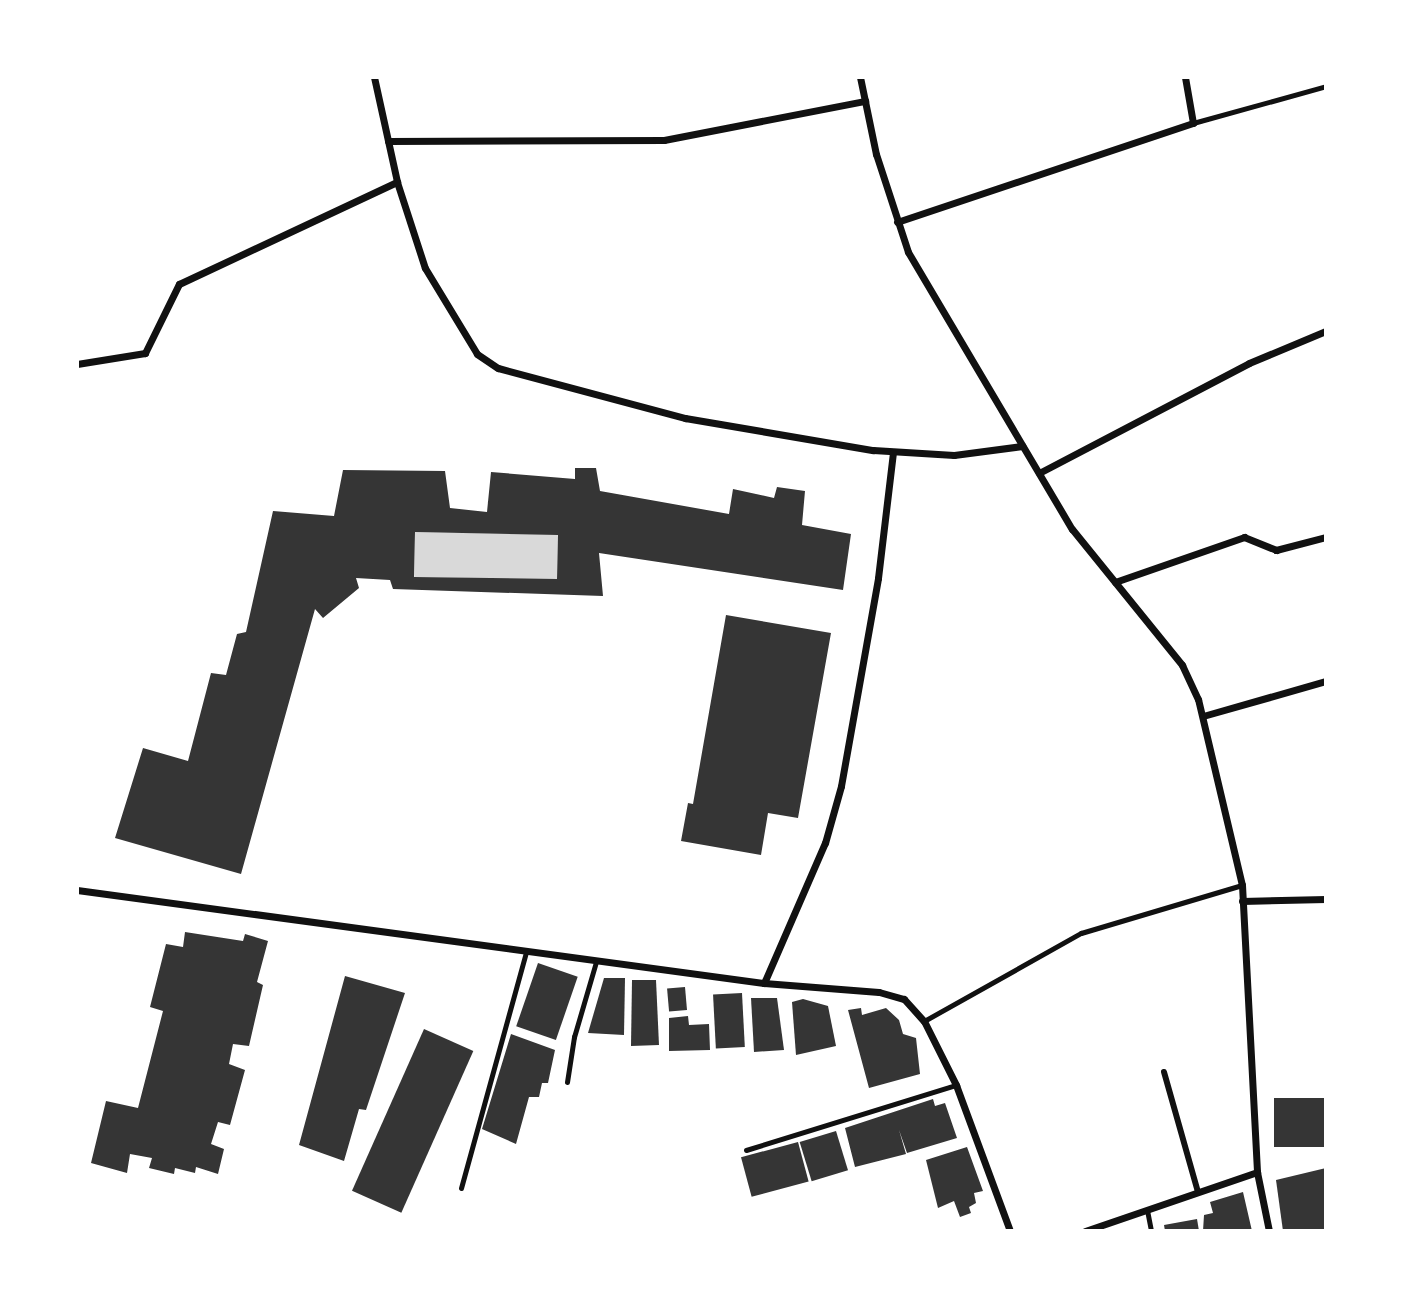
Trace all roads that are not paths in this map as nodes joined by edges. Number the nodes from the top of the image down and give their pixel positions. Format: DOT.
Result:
graph roads {
  1 [pos="374,77"];
  2 [pos="860,77"];
  3 [pos="1185,77"];
  4 [pos="1326,86"];
  5 [pos="865,101"];
  6 [pos="1193,123"];
  7 [pos="388,141"];
  8 [pos="397,182"];
  9 [pos="897,222"];
  10 [pos="1326,331"];
  11 [pos="77,364"];
  12 [pos="1023,446"];
  13 [pos="893,453"];
  14 [pos="1038,473"];
  15 [pos="1326,537"];
  16 [pos="1115,582"];
  17 [pos="1326,681"];
  18 [pos="1203,716"];
  19 [pos="1242,885"];
  20 [pos="78,892"];
  21 [pos="1326,899"];
  22 [pos="1242,901"];
  23 [pos="526,952"];
  24 [pos="596,961"];
  25 [pos="764,983"];
  26 [pos="924,1021"];
  27 [pos="1164,1072"];
  28 [pos="567,1082"];
  29 [pos="956,1085"];
  30 [pos="746,1150"];
  31 [pos="1257,1172"];
  32 [pos="461,1188"];
  33 [pos="1198,1192"];
  34 [pos="1147,1210"];
  35 [pos="1010,1231"];
  36 [pos="1085,1231"];
  37 [pos="1151,1231"];
  38 [pos="1269,1231"];
  1 -- 7 [label="street"];
  2 -- 5 [label="street"];
  3 -- 6 [label="street"];
  4 -- 6 [label="lane"];
  5 -- 7 [label="street"];
  5 -- 9 [label="street"];
  6 -- 9 [label="street"];
  7 -- 8 [label="street"];
  8 -- 11 [label="street"];
  8 -- 13 [label="street"];
  9 -- 12 [label="street"];
  10 -- 14 [label="street"];
  12 -- 13 [label="street"];
  12 -- 14 [label="street"];
  13 -- 25 [label="street"];
  14 -- 16 [label="street"];
  15 -- 16 [label="street"];
  16 -- 18 [label="street"];
  17 -- 18 [label="street"];
  18 -- 19 [label="street"];
  19 -- 22 [label="street"];
  19 -- 26 [label="lane"];
  20 -- 23 [label="street"];
  21 -- 22 [label="street"];
  22 -- 31 [label="street"];
  23 -- 24 [label="street"];
  23 -- 32 [label="lane"];
  24 -- 25 [label="street"];
  24 -- 28 [label="lane"];
  25 -- 26 [label="street"];
  26 -- 29 [label="street"];
  27 -- 33 [label="street"];
  29 -- 30 [label="lane"];
  29 -- 35 [label="street"];
  31 -- 33 [label="street"];
  31 -- 38 [label="street"];
  33 -- 34 [label="street"];
  34 -- 36 [label="street"];
  34 -- 37 [label="lane"];
}
